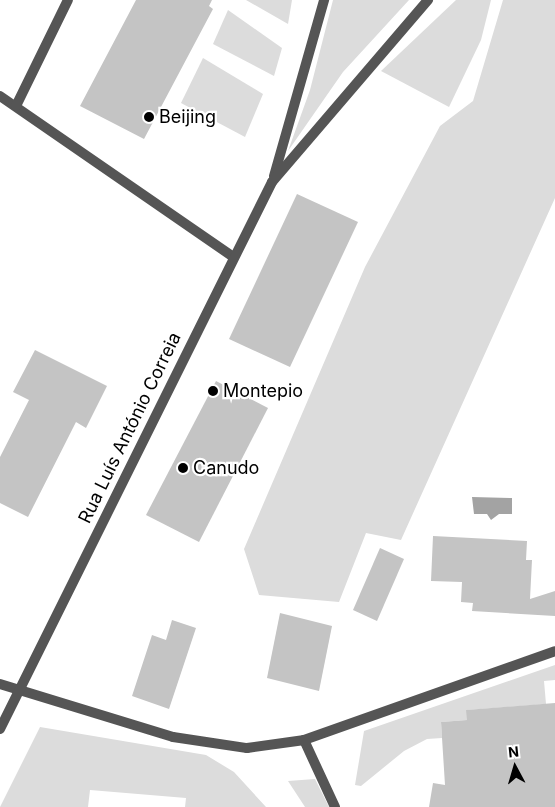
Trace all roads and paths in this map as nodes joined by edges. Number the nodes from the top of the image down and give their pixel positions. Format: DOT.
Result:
graph roads {
  1 [pos="68,0"];
  2 [pos="324,0"];
  3 [pos="428,0"];
  4 [pos="0,96"];
  5 [pos="16,106"];
  6 [pos="272,182"];
  7 [pos="232,256"];
  8 [pos="555,651"];
  9 [pos="0,684"];
  10 [pos="19,690"];
  11 [pos="0,729"];
  12 [pos="304,740"];
  13 [pos="335,807"];
  1 -- 5 [label="street"];
  2 -- 6 [label="street, Rua Luís António Correia"];
  3 -- 6 [label="street, Rua Luís António Correia"];
  4 -- 5 [label="street"];
  5 -- 7 [label="street"];
  6 -- 7 [label="street, Rua Luís António Correia"];
  7 -- 10 [label="street, Rua Luís António Correia"];
  8 -- 12 [label="street"];
  9 -- 10 [label="street"];
  10 -- 11 [label="street, Rua Luís António Correia"];
  10 -- 12 [label="street"];
  12 -- 13 [label="street"];
}
